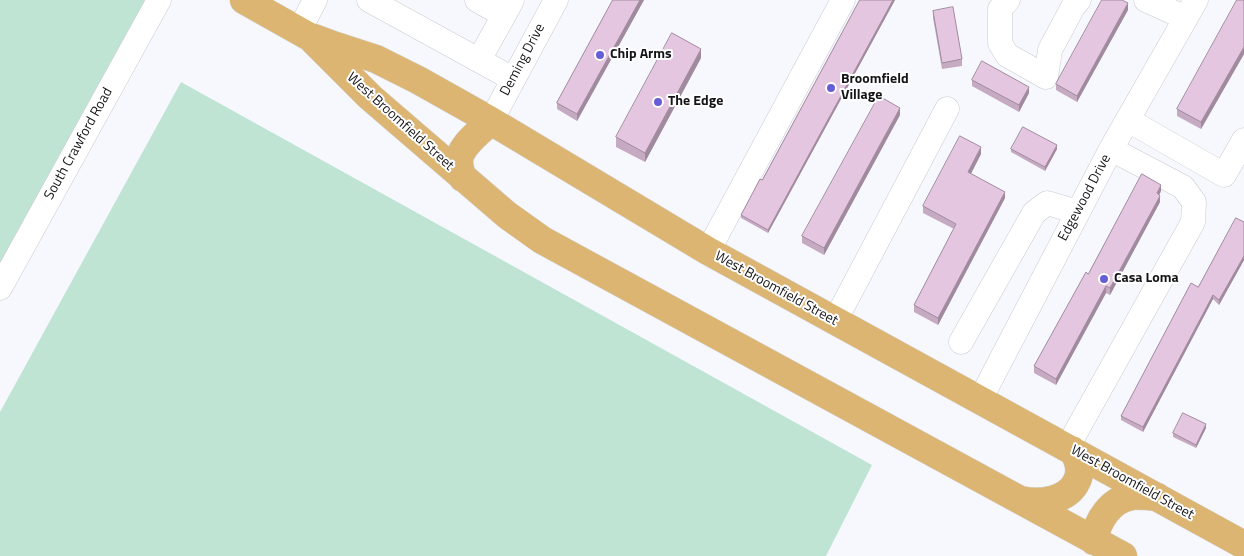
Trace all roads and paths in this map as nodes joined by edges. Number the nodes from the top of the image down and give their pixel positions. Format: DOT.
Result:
graph roads {
  1 [pos="159,0"];
  2 [pos="244,0"];
  3 [pos="315,0"];
  4 [pos="369,0"];
  5 [pos="477,0"];
  6 [pos="556,0"];
  7 [pos="843,0"];
  8 [pos="1008,0"];
  9 [pos="1079,0"];
  10 [pos="1146,0"];
  11 [pos="508,8"];
  12 [pos="1191,9"];
  13 [pos="304,34"];
  14 [pos="479,60"];
  15 [pos="513,79"];
  16 [pos="947,109"];
  17 [pos="1128,120"];
  18 [pos="491,121"];
  19 [pos="1244,140"];
  20 [pos="1111,149"];
  21 [pos="463,178"];
  22 [pos="1078,212"];
  23 [pos="708,251"];
  24 [pos="0,288"];
  25 [pos="835,321"];
  26 [pos="961,342"];
  27 [pos="980,400"];
  28 [pos="1069,449"];
  29 [pos="1157,497"];
  30 [pos="1018,500"];
  31 [pos="1244,545"];
  32 [pos="1091,548"];
  33 [pos="1123,556"];
  1 -- 24 [label="street, South Crawford Road"];
  2 -- 13 [label="main road, West Broomfield Street"];
  3 -- 13 [label="street"];
  4 -- 14 [label="street"];
  5 -- 11 [label="street"];
  6 -- 15 [label="street, Deming Drive"];
  7 -- 23 [label="street"];
  8 -- 9 [label="street"];
  10 -- 12 [label="street"];
  11 -- 14 [label="street"];
  12 -- 17 [label="street, Edgewood Drive"];
  13 -- 18 [label="main road, West Broomfield Street"];
  13 -- 21 [label="main road, West Broomfield Street"];
  14 -- 15 [label="street"];
  15 -- 18 [label="street, Deming Drive"];
  16 -- 25 [label="street"];
  17 -- 19 [label="street"];
  17 -- 20 [label="street, Edgewood Drive"];
  18 -- 21 [label="main road"];
  18 -- 23 [label="main road, West Broomfield Street"];
  20 -- 22 [label="street, Edgewood Drive"];
  20 -- 28 [label="street"];
  21 -- 30 [label="main road, West Broomfield Street"];
  22 -- 26 [label="street"];
  22 -- 27 [label="street, Edgewood Drive"];
  23 -- 25 [label="main road, West Broomfield Street"];
  25 -- 27 [label="main road, West Broomfield Street"];
  27 -- 28 [label="main road, West Broomfield Street"];
  28 -- 29 [label="main road, West Broomfield Street"];
  28 -- 30 [label="main road"];
  29 -- 31 [label="main road, West Broomfield Street"];
  29 -- 32 [label="main road"];
  30 -- 32 [label="main road, West Broomfield Street"];
  32 -- 33 [label="main road, West Broomfield Street"];
}
